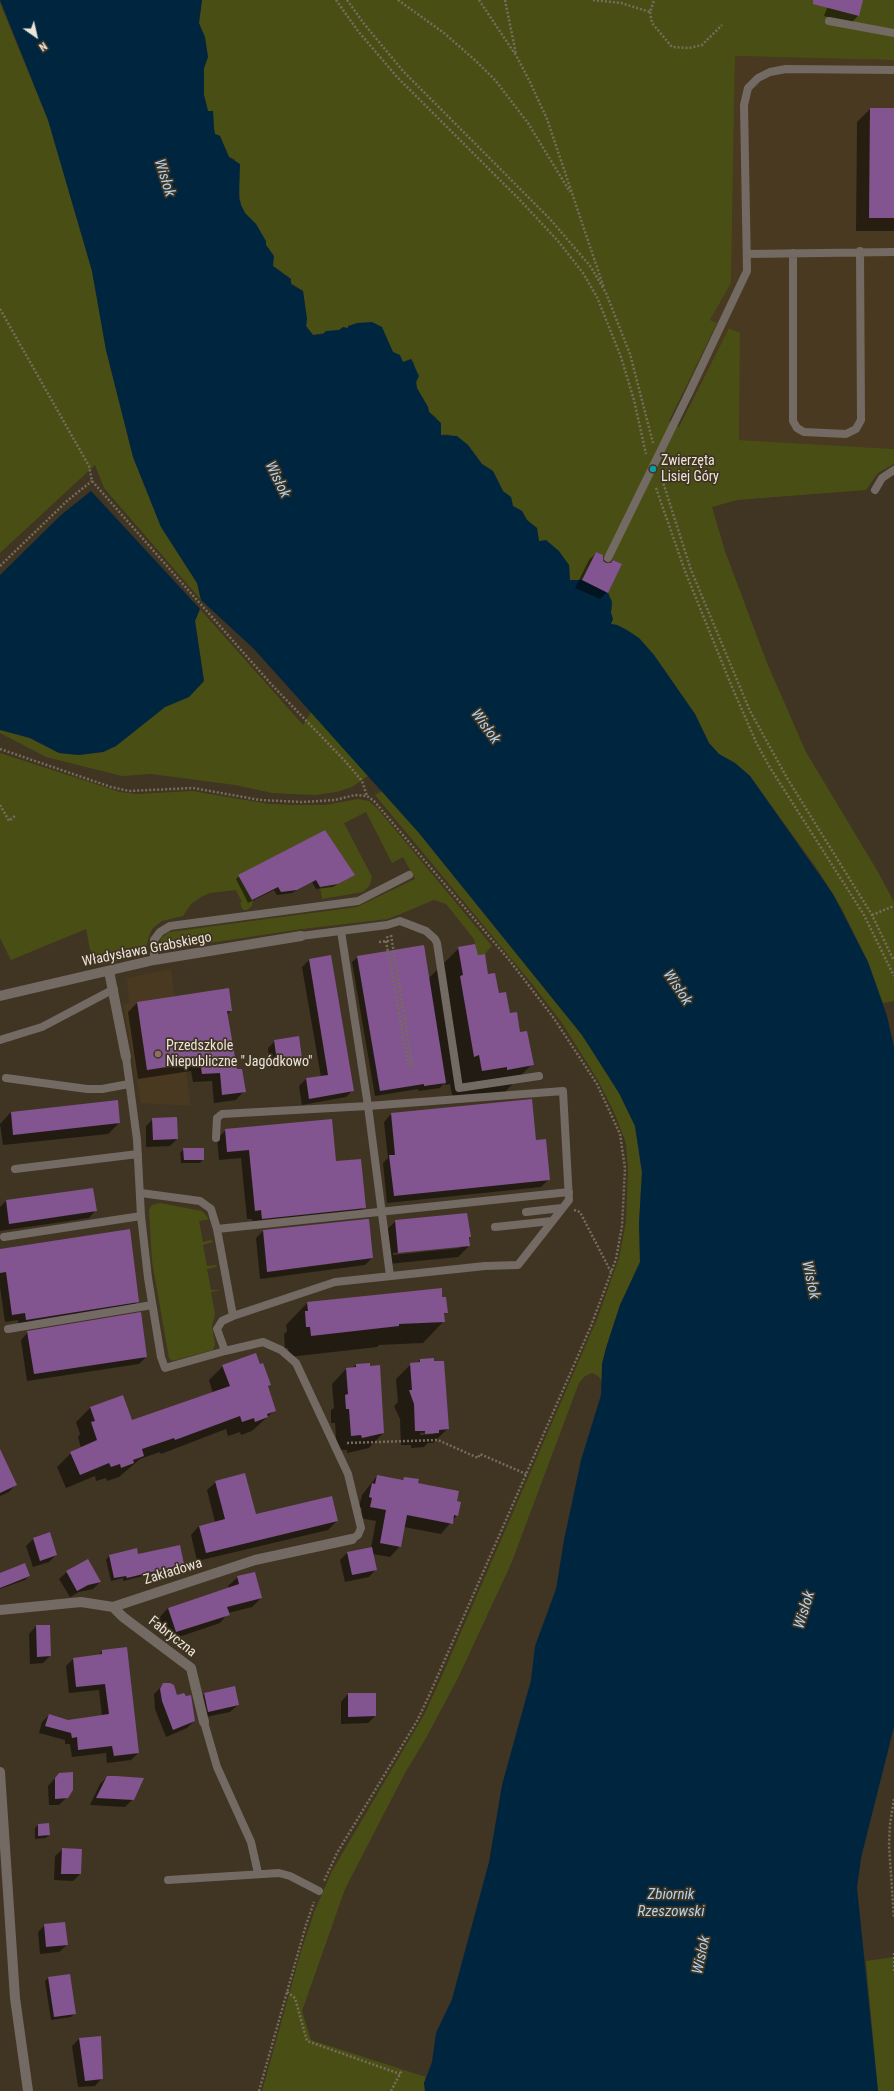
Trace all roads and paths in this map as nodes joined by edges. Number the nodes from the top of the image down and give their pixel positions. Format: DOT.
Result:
graph roads {
  1 [pos="336,0"];
  2 [pos="347,0"];
  3 [pos="398,0"];
  4 [pos="479,0"];
  5 [pos="505,0"];
  6 [pos="593,0"];
  7 [pos="654,0"];
  8 [pos="650,12"];
  9 [pos="829,21"];
  10 [pos="722,25"];
  11 [pos="894,33"];
  12 [pos="517,57"];
  13 [pos="894,70"];
  14 [pos="574,199"];
  15 [pos="860,251"];
  16 [pos="894,252"];
  17 [pos="793,253"];
  18 [pos="747,254"];
  19 [pos="606,293"];
  20 [pos="0,309"];
  21 [pos="655,446"];
  22 [pos="647,458"];
  23 [pos="664,470"];
  24 [pos="894,470"];
  25 [pos="92,481"];
  26 [pos="655,484"];
  27 [pos="876,490"];
  28 [pos="608,558"];
  29 [pos="0,566"];
  30 [pos="0,749"];
  31 [pos="367,796"];
  32 [pos="0,804"];
  33 [pos="16,816"];
  34 [pos="409,875"];
  35 [pos="894,906"];
  36 [pos="872,914"];
  37 [pos="390,925"];
  38 [pos="341,931"];
  39 [pos="301,936"];
  40 [pos="386,941"];
  41 [pos="154,960"];
  42 [pos="894,962"];
  43 [pos="110,971"];
  44 [pos="894,976"];
  45 [pos="114,989"];
  46 [pos="0,996"];
  47 [pos="0,1040"];
  48 [pos="126,1057"];
  49 [pos="408,1068"];
  50 [pos="412,1070"];
  51 [pos="539,1076"];
  52 [pos="6,1078"];
  53 [pos="129,1084"];
  54 [pos="368,1106"];
  55 [pos="216,1138"];
  56 [pos="138,1154"];
  57 [pos="15,1169"];
  58 [pos="569,1192"];
  59 [pos="141,1193"];
  60 [pos="562,1208"];
  61 [pos="383,1211"];
  62 [pos="526,1212"];
  63 [pos="580,1212"];
  64 [pos="142,1216"];
  65 [pos="552,1221"];
  66 [pos="495,1227"];
  67 [pos="217,1229"];
  68 [pos="4,1237"];
  69 [pos="611,1272"];
  70 [pos="390,1276"];
  71 [pos="152,1305"];
  72 [pos="233,1316"];
  73 [pos="8,1329"];
  74 [pos="225,1351"];
  75 [pos="334,1444"];
  76 [pos="526,1474"];
  77 [pos="352,1539"];
  78 [pos="113,1607"];
  79 [pos="0,1610"];
  80 [pos="204,1722"];
  81 [pos="0,1772"];
  82 [pos="894,1799"];
  83 [pos="258,1873"];
  84 [pos="168,1880"];
  85 [pos="319,1892"];
  86 [pos="894,1918"];
  87 [pos="894,1953"];
  88 [pos="894,1971"];
  89 [pos="287,1992"];
  90 [pos="402,2070"];
  91 [pos="400,2074"];
  92 [pos="28,2091"];
  93 [pos="259,2091"];
  94 [pos="391,2091"];
  1 -- 22 [label="path"];
  2 -- 19 [label="path"];
  3 -- 14 [label="path"];
  4 -- 12 [label="path"];
  5 -- 12 [label="path"];
  6 -- 8 [label="path"];
  7 -- 8 [label="path"];
  8 -- 10 [label="path"];
  9 -- 11 [label="lane"];
  12 -- 14 [label="path"];
  13 -- 18 [label="lane"];
  14 -- 19 [label="path"];
  15 -- 16 [label="lane"];
  15 -- 17 [label="lane"];
  15 -- 17 [label="lane"];
  17 -- 18 [label="lane"];
  18 -- 28 [label="lane, bridge"];
  19 -- 21 [label="path"];
  20 -- 25 [label="path"];
  23 -- 36 [label="path"];
  24 -- 27 [label="lane"];
  25 -- 29 [label="path"];
  25 -- 31 [label="path"];
  26 -- 44 [label="path"];
  30 -- 31 [label="path"];
  31 -- 69 [label="path"];
  32 -- 33 [label="path"];
  34 -- 41 [label="lane"];
  35 -- 36 [label="path"];
  36 -- 42 [label="path"];
  37 -- 38 [label="lane"];
  37 -- 50 [label="path"];
  37 -- 51 [label="lane"];
  38 -- 39 [label="lane"];
  38 -- 54 [label="lane"];
  39 -- 41 [label="street, Władysława Grabskiego"];
  40 -- 49 [label="path"];
  41 -- 43 [label="street, Władysława Grabskiego"];
  43 -- 45 [label="street"];
  43 -- 46 [label="street, Władysława Grabskiego"];
  45 -- 47 [label="lane"];
  45 -- 48 [label="street"];
  48 -- 53 [label="lane"];
  52 -- 53 [label="lane"];
  53 -- 56 [label="lane"];
  54 -- 55 [label="lane"];
  54 -- 58 [label="lane"];
  54 -- 61 [label="lane"];
  56 -- 57 [label="lane"];
  56 -- 59 [label="lane"];
  58 -- 60 [label="lane"];
  58 -- 61 [label="lane"];
  59 -- 64 [label="lane"];
  59 -- 67 [label="lane"];
  60 -- 62 [label="lane"];
  60 -- 65 [label="lane"];
  61 -- 67 [label="lane"];
  61 -- 70 [label="lane"];
  63 -- 69 [label="path"];
  64 -- 68 [label="lane"];
  64 -- 71 [label="lane"];
  65 -- 66 [label="lane"];
  65 -- 70 [label="lane"];
  67 -- 72 [label="lane"];
  69 -- 76 [label="path"];
  70 -- 72 [label="lane"];
  71 -- 73 [label="lane"];
  71 -- 74 [label="lane"];
  72 -- 74 [label="lane"];
  74 -- 75 [label="lane"];
  75 -- 76 [label="path"];
  75 -- 77 [label="lane"];
  76 -- 85 [label="path"];
  77 -- 78 [label="street, Zakładowa"];
  78 -- 79 [label="street"];
  78 -- 80 [label="street, Fabryczna"];
  80 -- 83 [label="lane"];
  81 -- 92 [label="street"];
  82 -- 86 [label="path"];
  83 -- 84 [label="lane"];
  83 -- 85 [label="lane"];
  85 -- 89 [label="path"];
  87 -- 88 [label="path"];
  89 -- 91 [label="path"];
  89 -- 93 [label="path"];
  90 -- 91 [label="path"];
  91 -- 94 [label="path"];
}
